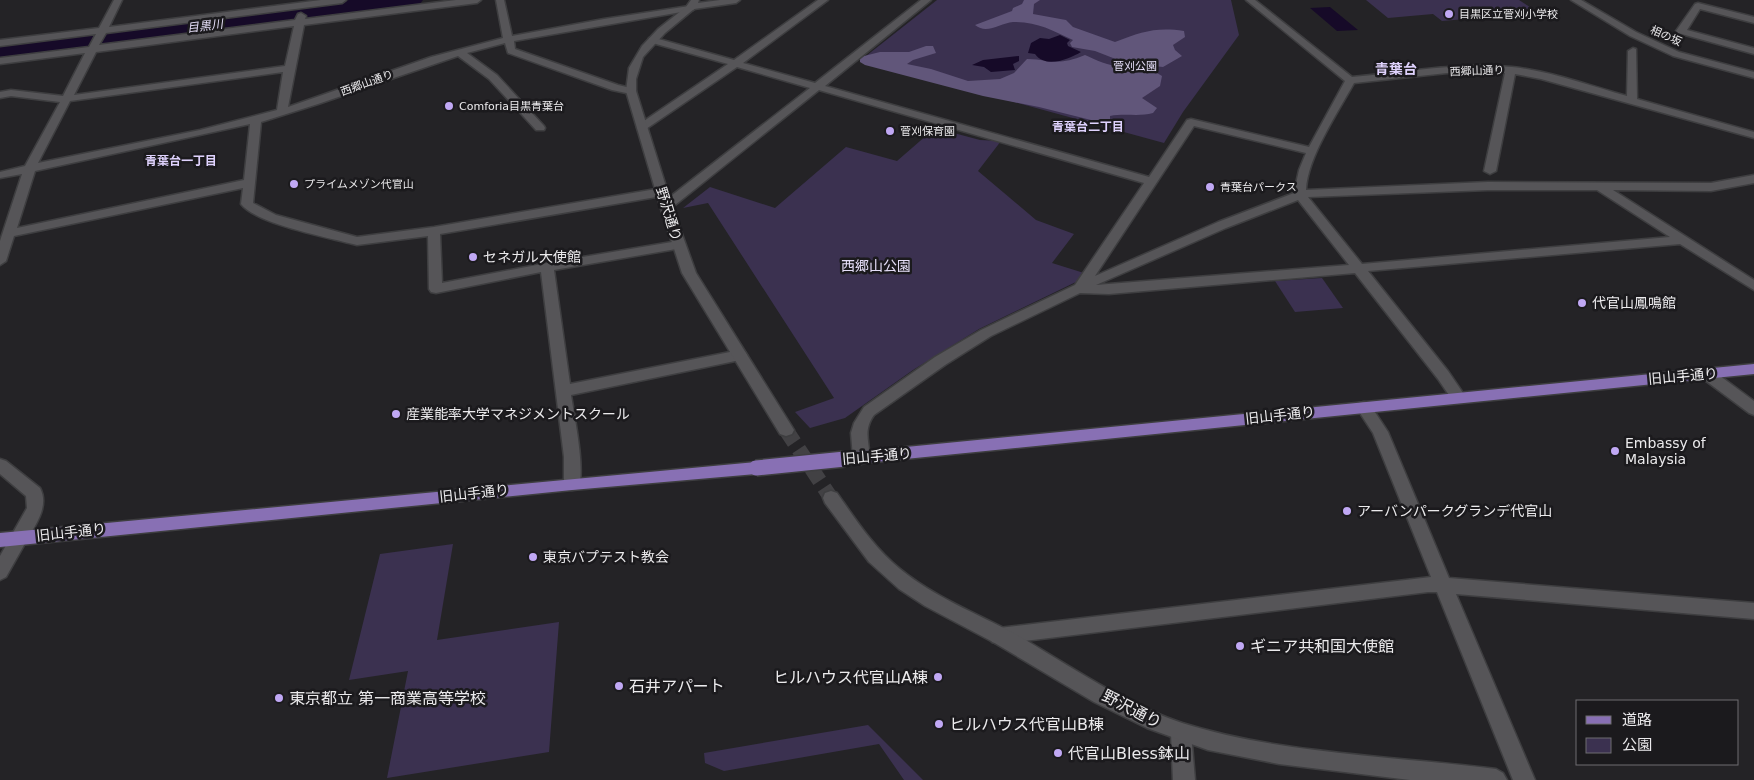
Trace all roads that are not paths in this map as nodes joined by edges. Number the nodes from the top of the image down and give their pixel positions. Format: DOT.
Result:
graph roads {
  1 [pos="129,0"];
  2 [pos="342,0"];
  3 [pos="477,0"];
  4 [pos="500,0"];
  5 [pos="736,0"];
  6 [pos="824,0"];
  7 [pos="927,0"];
  8 [pos="1250,0"];
  9 [pos="1576,0"];
  10 [pos="118,1"];
  11 [pos="304,4"];
  12 [pos="694,4"];
  13 [pos="1754,20"];
  14 [pos="300,22"];
  15 [pos="102,32"];
  16 [pos="508,40"];
  17 [pos="652,40"];
  18 [pos="0,43"];
  19 [pos="94,48"];
  20 [pos="1633,51"];
  21 [pos="1754,51"];
  22 [pos="460,52"];
  23 [pos="0,61"];
  24 [pos="735,64"];
  25 [pos="289,68"];
  26 [pos="1512,70"];
  27 [pos="1754,76"];
  28 [pos="1350,80"];
  29 [pos="816,87"];
  30 [pos="631,91"];
  31 [pos="0,95"];
  32 [pos="65,99"];
  33 [pos="1632,101"];
  34 [pos="282,112"];
  35 [pos="256,119"];
  36 [pos="642,127"];
  37 [pos="540,128"];
  38 [pos="1754,135"];
  39 [pos="1313,151"];
  40 [pos="30,168"];
  41 [pos="1490,171"];
  42 [pos="0,175"];
  43 [pos="1754,179"];
  44 [pos="1151,180"];
  45 [pos="248,183"];
  46 [pos="1598,185"];
  47 [pos="662,192"];
  48 [pos="1300,194"];
  49 [pos="666,206"];
  50 [pos="434,231"];
  51 [pos="9,234"];
  52 [pos="1681,240"];
  53 [pos="678,245"];
  54 [pos="0,261"];
  55 [pos="547,267"];
  56 [pos="1357,268"];
  57 [pos="1754,286"];
  58 [pos="1079,289"];
  59 [pos="740,355"];
  60 [pos="1754,369"];
  61 [pos="1707,374"];
  62 [pos="564,391"];
  63 [pos="1458,397"];
  64 [pos="1364,407"];
  65 [pos="1754,409"];
  66 [pos="786,430"];
  67 [pos="853,458"];
  68 [pos="0,465"];
  69 [pos="572,484"];
  70 [pos="831,498"];
  71 [pos="19,538"];
  72 [pos="0,540"];
  73 [pos="0,572"];
  74 [pos="1444,586"];
  75 [pos="1754,611"];
  76 [pos="999,636"];
  77 [pos="1180,733"];
  78 [pos="1184,780"];
  79 [pos="1496,780"];
  80 [pos="1524,780"];
  1 -- 10 [label="street"];
  2 -- 11 [label="street"];
  3 -- 14 [label="street"];
  4 -- 16 [label="street"];
  5 -- 12 [label="street, 西郷山通り"];
  6 -- 24 [label="street"];
  7 -- 29 [label="street"];
  8 -- 28 [label="street"];
  9 -- 27 [label="street, 相の坂"];
  10 -- 15 [label="street"];
  11 -- 14 [label="street"];
  11 -- 15 [label="street"];
  12 -- 16 [label="street, 西郷山通り"];
  12 -- 17 [label="street, 野沢通り"];
  13 -- 21 [label="street"];
  14 -- 19 [label="street"];
  14 -- 25 [label="street"];
  15 -- 18 [label="street"];
  15 -- 19 [label="street"];
  16 -- 22 [label="street, 西郷山通り"];
  16 -- 30 [label="street"];
  17 -- 24 [label="street"];
  17 -- 30 [label="street, 野沢通り"];
  19 -- 23 [label="street"];
  19 -- 32 [label="street"];
  20 -- 33 [label="street"];
  22 -- 34 [label="street, 西郷山通り"];
  22 -- 37 [label="street"];
  24 -- 29 [label="street"];
  24 -- 36 [label="street"];
  25 -- 32 [label="street"];
  25 -- 34 [label="street"];
  26 -- 28 [label="street, 西郷山通り"];
  26 -- 33 [label="street, 西郷山通り"];
  26 -- 41 [label="street"];
  28 -- 39 [label="street"];
  29 -- 44 [label="street"];
  29 -- 49 [label="street"];
  30 -- 36 [label="street, 野沢通り"];
  31 -- 32 [label="street"];
  32 -- 40 [label="street"];
  33 -- 38 [label="street, 西郷山通り"];
  34 -- 35 [label="street, 西郷山通り"];
  35 -- 40 [label="street, 西郷山通り"];
  35 -- 45 [label="street"];
  36 -- 47 [label="street, 野沢通り"];
  39 -- 44 [label="street"];
  39 -- 48 [label="street"];
  40 -- 42 [label="street, 西郷山通り"];
  40 -- 51 [label="street"];
  43 -- 46 [label="street"];
  44 -- 58 [label="street"];
  45 -- 50 [label="street"];
  45 -- 51 [label="street"];
  46 -- 48 [label="street"];
  46 -- 52 [label="street"];
  47 -- 49 [label="street, 野沢通り"];
  47 -- 50 [label="street"];
  48 -- 56 [label="street"];
  48 -- 58 [label="street"];
  49 -- 53 [label="street, 野沢通り"];
  50 -- 55 [label="street"];
  51 -- 54 [label="street"];
  52 -- 56 [label="street"];
  52 -- 57 [label="street"];
  53 -- 55 [label="street"];
  53 -- 59 [label="street, 野沢通り"];
  55 -- 62 [label="street"];
  56 -- 58 [label="street"];
  56 -- 63 [label="street"];
  58 -- 67 [label="street"];
  59 -- 62 [label="street"];
  59 -- 66 [label="street, 野沢通り"];
  60 -- 61 [label="main road, 旧山手通り"];
  61 -- 63 [label="main road, 旧山手通り"];
  61 -- 65 [label="street"];
  62 -- 69 [label="street"];
  63 -- 64 [label="main road, 旧山手通り"];
  64 -- 67 [label="main road, 旧山手通り"];
  64 -- 74 [label="street"];
  67 -- 69 [label="main road, 旧山手通り, bridge"];
  68 -- 71 [label="street"];
  69 -- 71 [label="main road, 旧山手通り"];
  70 -- 76 [label="street, 野沢通り"];
  71 -- 72 [label="main road, 旧山手通り"];
  71 -- 73 [label="street"];
  74 -- 75 [label="street"];
  74 -- 76 [label="street"];
  74 -- 80 [label="street"];
  76 -- 77 [label="street, 野沢通り"];
  77 -- 78 [label="street"];
  77 -- 79 [label="street, 野沢通り"];
}
